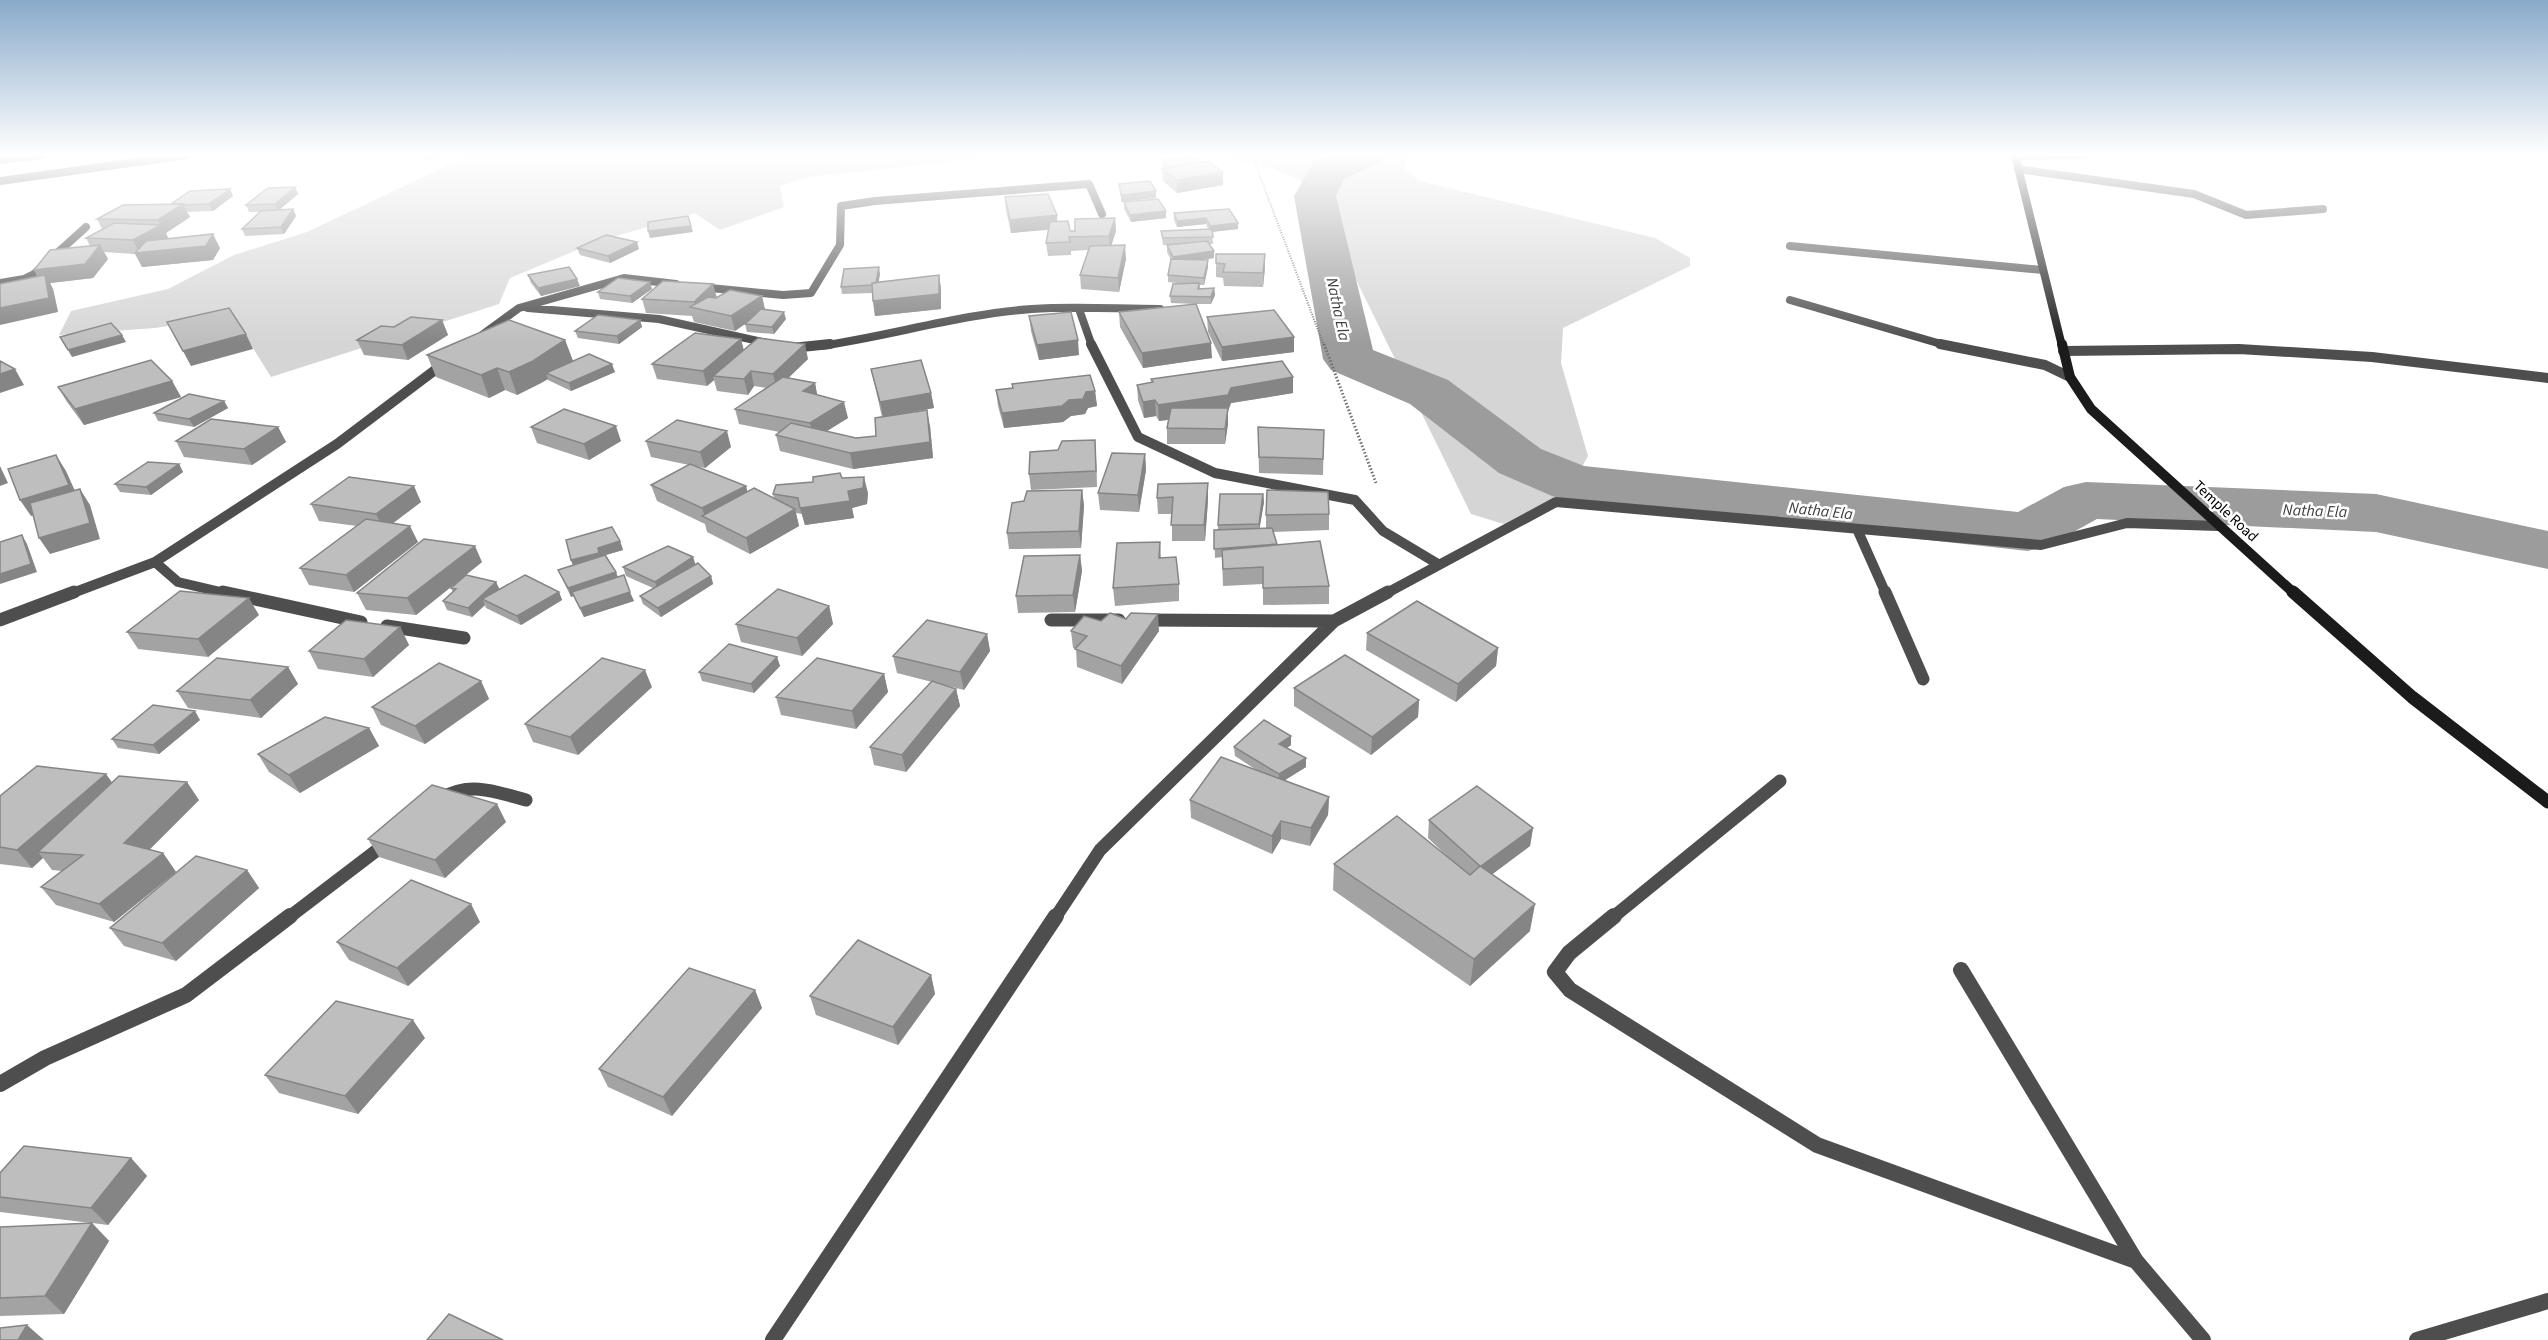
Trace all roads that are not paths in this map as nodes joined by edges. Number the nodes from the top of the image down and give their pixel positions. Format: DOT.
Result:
graph roads {
  1 [pos="841,218"];
  2 [pos="2030,218"];
  3 [pos="86,228"];
  4 [pos="1790,246"];
  5 [pos="2043,270"];
  6 [pos="0,283"];
  7 [pos="1790,300"];
  8 [pos="519,308"];
  9 [pos="1079,309"];
  10 [pos="1172,310"];
  11 [pos="473,342"];
  12 [pos="2063,351"];
  13 [pos="454,356"];
  14 [pos="2070,377"];
  15 [pos="2548,378"];
  16 [pos="2218,526"];
  17 [pos="1857,529"];
  18 [pos="155,562"];
  19 [pos="1438,564"];
  20 [pos="1051,620"];
  21 [pos="0,621"];
  22 [pos="1334,621"];
  23 [pos="464,638"];
  24 [pos="1923,679"];
  25 [pos="1780,781"];
  26 [pos="526,800"];
  27 [pos="2548,802"];
  28 [pos="429,808"];
  29 [pos="403,829"];
  30 [pos="1961,970"];
  31 [pos="0,1084"];
  32 [pos="2136,1262"];
  33 [pos="2548,1301"];
  34 [pos="773,1340"];
  35 [pos="2203,1340"];
  36 [pos="2417,1340"];
  1 -- 8 [label="street"];
  2 -- 5 [label="street, Temple Road"];
  3 -- 6 [label="street"];
  4 -- 5 [label="street"];
  5 -- 12 [label="street, Temple Road"];
  7 -- 14 [label="street"];
  8 -- 9 [label="street"];
  8 -- 11 [label="street"];
  9 -- 10 [label="street"];
  9 -- 19 [label="street"];
  12 -- 14 [label="street, Temple Road"];
  12 -- 15 [label="street"];
  13 -- 18 [label="street"];
  14 -- 16 [label="street, Temple Road"];
  16 -- 17 [label="street"];
  16 -- 27 [label="street, Temple Road"];
  17 -- 19 [label="street"];
  17 -- 24 [label="street"];
  18 -- 21 [label="street"];
  18 -- 23 [label="street"];
  19 -- 22 [label="street"];
  20 -- 22 [label="street"];
  22 -- 34 [label="street"];
  25 -- 32 [label="street"];
  26 -- 28 [label="street"];
  29 -- 31 [label="street"];
  30 -- 32 [label="street"];
  32 -- 35 [label="street"];
  33 -- 36 [label="street"];
}
